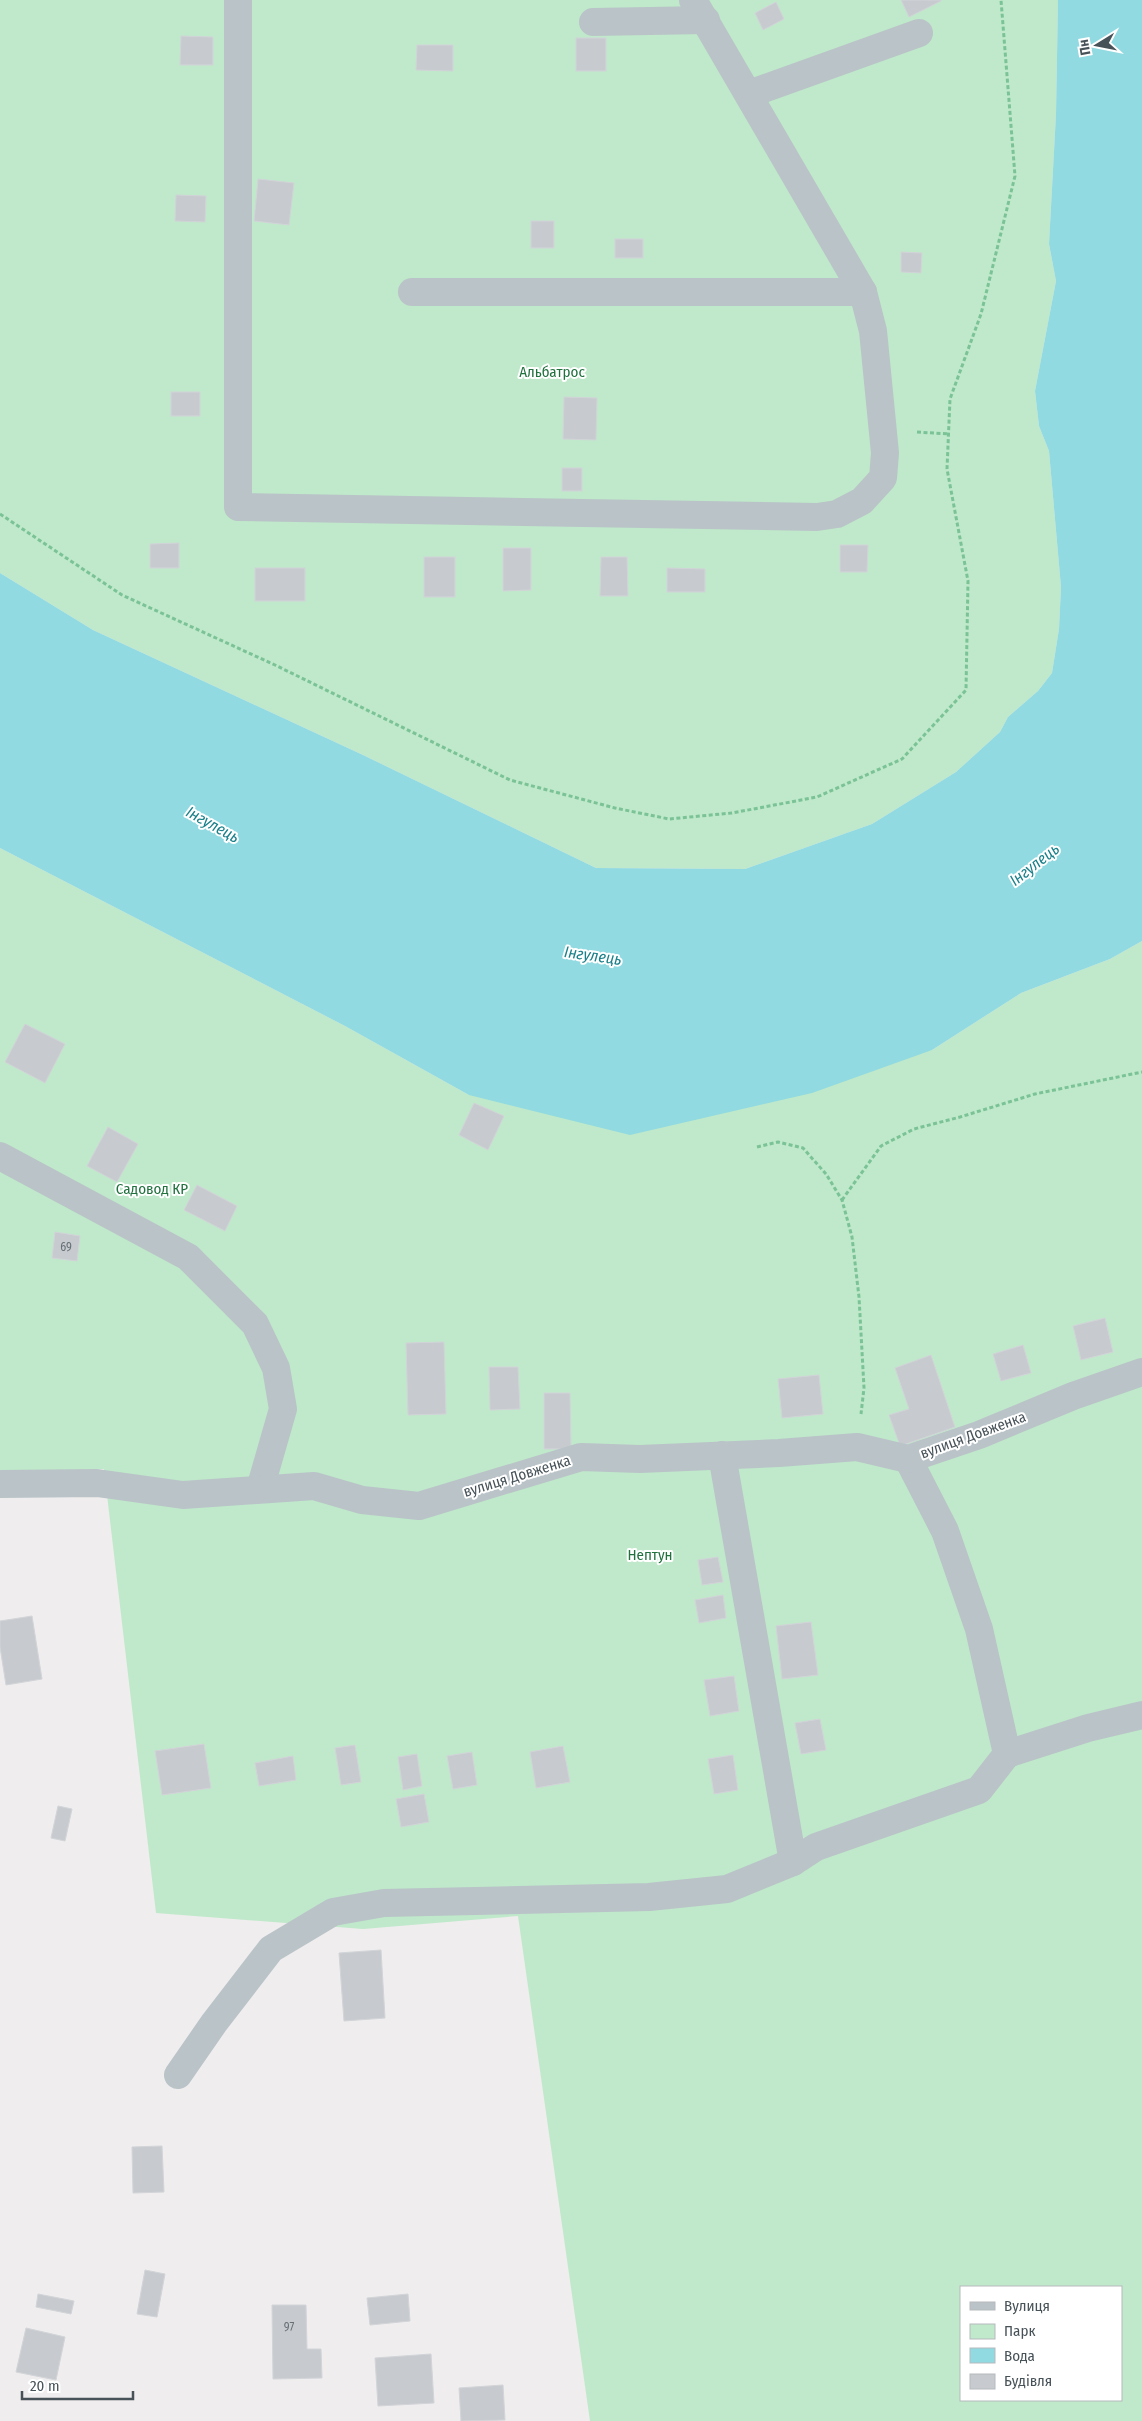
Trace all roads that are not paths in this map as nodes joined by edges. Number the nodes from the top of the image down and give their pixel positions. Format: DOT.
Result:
graph roads {
  1 [pos="238,0"];
  2 [pos="700,10"];
  3 [pos="593,22"];
  4 [pos="919,33"];
  5 [pos="749,94"];
  6 [pos="412,292"];
  7 [pos="863,292"];
  8 [pos="0,1156"];
  9 [pos="1142,1372"];
  10 [pos="722,1455"];
  11 [pos="908,1459"];
  12 [pos="0,1484"];
  13 [pos="260,1489"];
  14 [pos="1142,1715"];
  15 [pos="1007,1754"];
  16 [pos="794,1862"];
  17 [pos="178,2075"];
  1 -- 7 [label="street"];
  2 -- 3 [label="street"];
  2 -- 5 [label="street"];
  4 -- 5 [label="street"];
  5 -- 7 [label="street"];
  6 -- 7 [label="street"];
  8 -- 13 [label="street"];
  9 -- 11 [label="street, вулиця Довженка"];
  10 -- 11 [label="street, вулиця Довженка"];
  10 -- 13 [label="street, вулиця Довженка"];
  10 -- 16 [label="street"];
  11 -- 15 [label="street"];
  12 -- 13 [label="street, вулиця Довженка"];
  14 -- 15 [label="street"];
  15 -- 16 [label="street"];
  16 -- 17 [label="street"];
}
